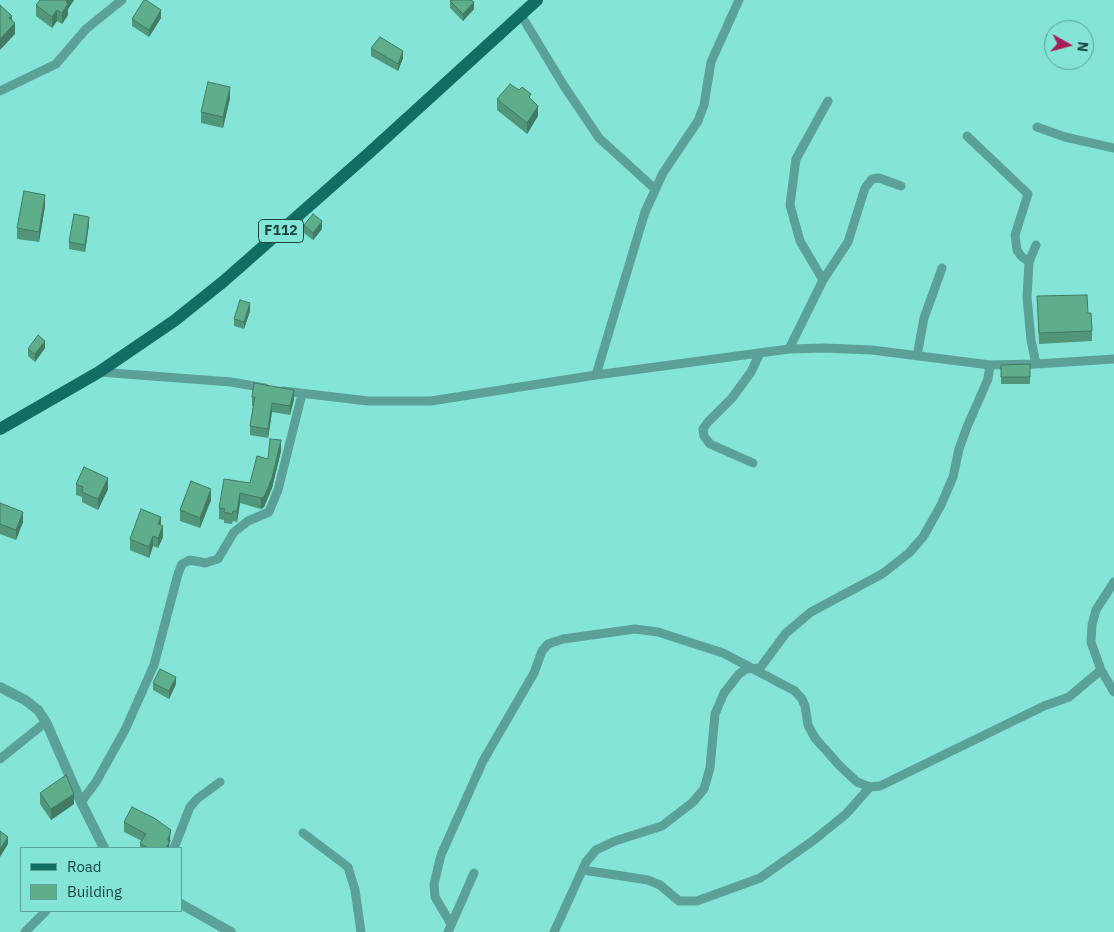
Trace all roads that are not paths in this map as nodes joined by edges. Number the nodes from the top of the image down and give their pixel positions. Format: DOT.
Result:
graph roads {
  1 [pos="122,0"];
  2 [pos="537,0"];
  3 [pos="739,0"];
  4 [pos="521,15"];
  5 [pos="0,91"];
  6 [pos="828,101"];
  7 [pos="1037,127"];
  8 [pos="967,136"];
  9 [pos="1114,148"];
  10 [pos="901,186"];
  11 [pos="655,189"];
  12 [pos="1036,245"];
  13 [pos="1030,262"];
  14 [pos="942,268"];
  15 [pos="823,280"];
  16 [pos="789,349"];
  17 [pos="760,353"];
  18 [pos="917,356"];
  19 [pos="1114,359"];
  20 [pos="1036,364"];
  21 [pos="990,365"];
  22 [pos="99,372"];
  23 [pos="596,375"];
  24 [pos="302,394"];
  25 [pos="0,429"];
  26 [pos="753,463"];
  27 [pos="1114,582"];
  28 [pos="754,669"];
  29 [pos="1101,670"];
  30 [pos="0,687"];
  31 [pos="1114,692"];
  32 [pos="46,722"];
  33 [pos="0,759"];
  34 [pos="220,782"];
  35 [pos="870,787"];
  36 [pos="81,802"];
  37 [pos="303,833"];
  38 [pos="104,847"];
  39 [pos="174,847"];
  40 [pos="583,870"];
  41 [pos="474,873"];
  42 [pos="182,905"];
  43 [pos="45,912"];
  44 [pos="450,928"];
  45 [pos="25,932"];
  46 [pos="231,932"];
  47 [pos="361,932"];
  48 [pos="554,932"];
  1 -- 5 [label="street"];
  2 -- 4 [label="main road, F112"];
  3 -- 11 [label="street"];
  4 -- 11 [label="street"];
  4 -- 22 [label="main road, F112"];
  6 -- 15 [label="street"];
  7 -- 9 [label="street"];
  8 -- 13 [label="street"];
  10 -- 15 [label="street"];
  11 -- 23 [label="street"];
  12 -- 13 [label="street"];
  13 -- 20 [label="street"];
  14 -- 18 [label="street"];
  15 -- 16 [label="street"];
  16 -- 17 [label="street"];
  16 -- 18 [label="street"];
  17 -- 23 [label="street"];
  17 -- 26 [label="street"];
  18 -- 21 [label="street"];
  19 -- 20 [label="street"];
  20 -- 21 [label="street"];
  21 -- 28 [label="street"];
  22 -- 24 [label="street"];
  22 -- 25 [label="main road, F112"];
  23 -- 24 [label="street"];
  24 -- 36 [label="street"];
  27 -- 29 [label="street"];
  28 -- 35 [label="street"];
  28 -- 40 [label="street"];
  28 -- 44 [label="street"];
  29 -- 31 [label="street"];
  29 -- 35 [label="street"];
  30 -- 32 [label="street"];
  32 -- 33 [label="street"];
  32 -- 36 [label="street"];
  34 -- 39 [label="street"];
  35 -- 40 [label="street"];
  36 -- 38 [label="street"];
  37 -- 47 [label="street"];
  40 -- 48 [label="street"];
  41 -- 44 [label="street"];
  42 -- 46 [label="street"];
  43 -- 45 [label="street"];
}
